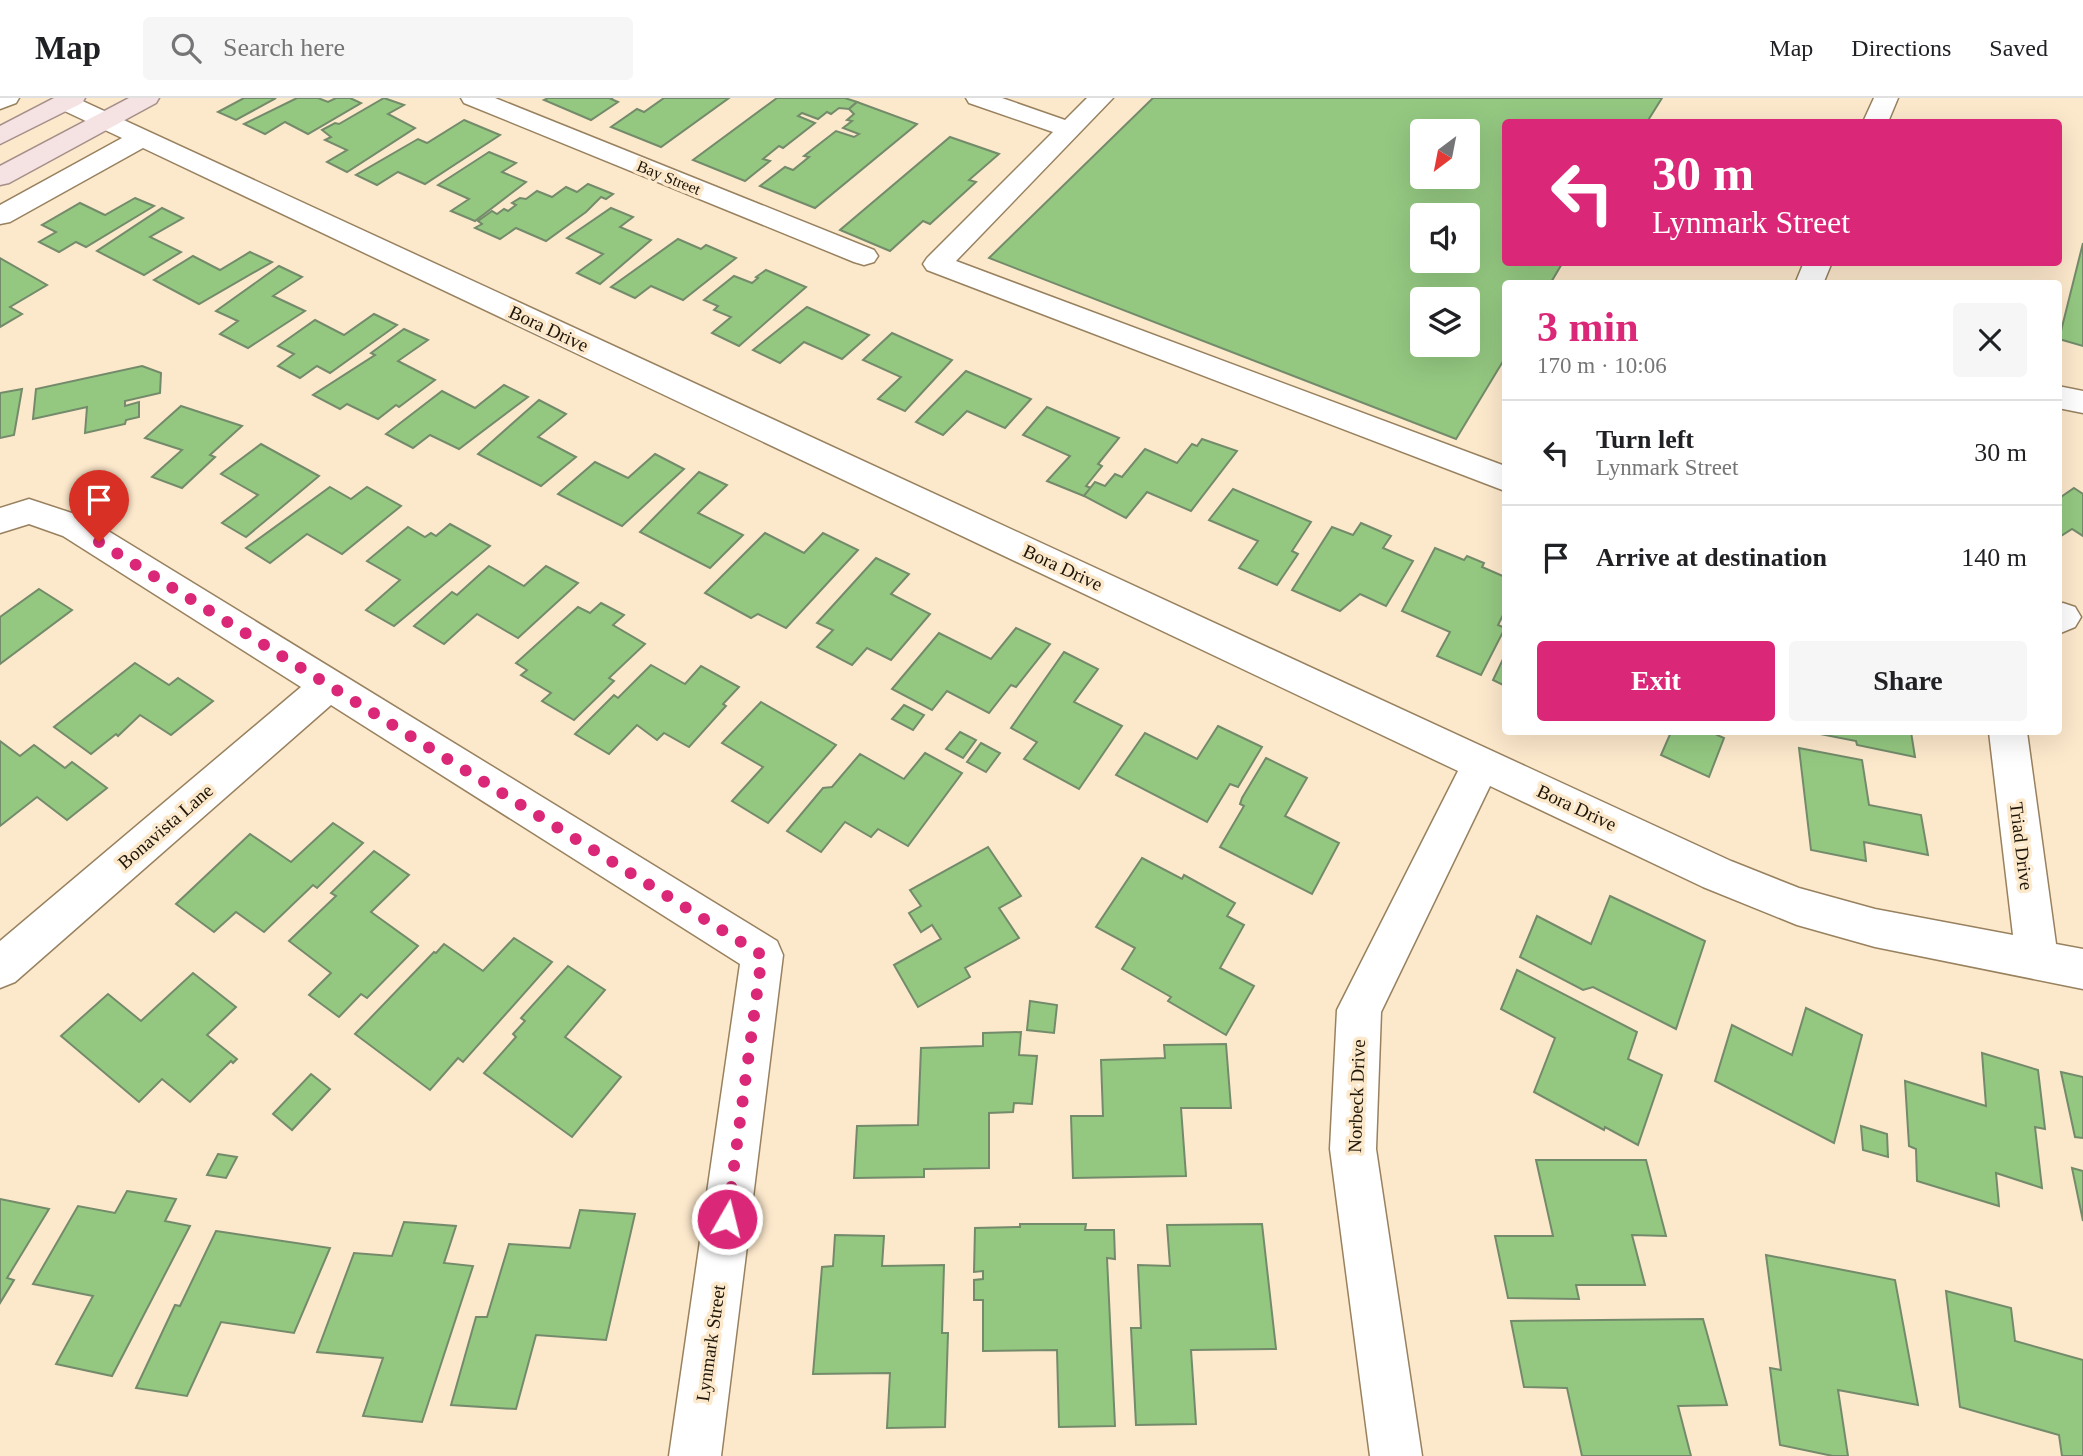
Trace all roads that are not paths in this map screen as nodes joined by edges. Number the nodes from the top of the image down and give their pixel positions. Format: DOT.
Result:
graph roads {
  1 [pos="7,98"];
  2 [pos="147,98"];
  3 [pos="473,98"];
  4 [pos="978,98"];
  5 [pos="1101,98"];
  6 [pos="1886,98"];
  7 [pos="69,100"];
  8 [pos="0,102"];
  9 [pos="1877,119"];
  10 [pos="105,121"];
  11 [pos="1068,129"];
  12 [pos="0,136"];
  13 [pos="142,138"];
  14 [pos="0,177"];
  15 [pos="0,216"];
  16 [pos="864,256"];
  17 [pos="2062,398"];
  18 [pos="2083,402"];
  19 [pos="1502,478"];
  20 [pos="15,516"];
  21 [pos="330,684"];
  22 [pos="2008,735"];
  23 [pos="1482,762"];
  24 [pos="2037,961"];
  25 [pos="0,968"];
  26 [pos="2083,969"];
  27 [pos="695,1456"];
  28 [pos="1396,1456"];
  1 -- 8 [label="street"];
  2 -- 10 [label="main road"];
  3 -- 16 [label="street, Bay Street"];
  4 -- 11 [label="street"];
  5 -- 11 [label="street"];
  6 -- 9 [label="street"];
  7 -- 10 [label="street, Bora Drive"];
  7 -- 12 [label="main road"];
  10 -- 13 [label="street, Bora Drive"];
  10 -- 14 [label="main road"];
  11 -- 19 [label="street"];
  13 -- 15 [label="street"];
  13 -- 23 [label="street, Bora Drive"];
  17 -- 18 [label="street"];
  20 -- 21 [label="street, Lynmark Street"];
  21 -- 25 [label="street, Bonavista Lane"];
  21 -- 27 [label="street, Lynmark Street"];
  22 -- 24 [label="street, Triad Drive"];
  23 -- 24 [label="street, Bora Drive"];
  23 -- 28 [label="street, Norbeck Drive"];
  24 -- 26 [label="street, Bora Drive"];
}
